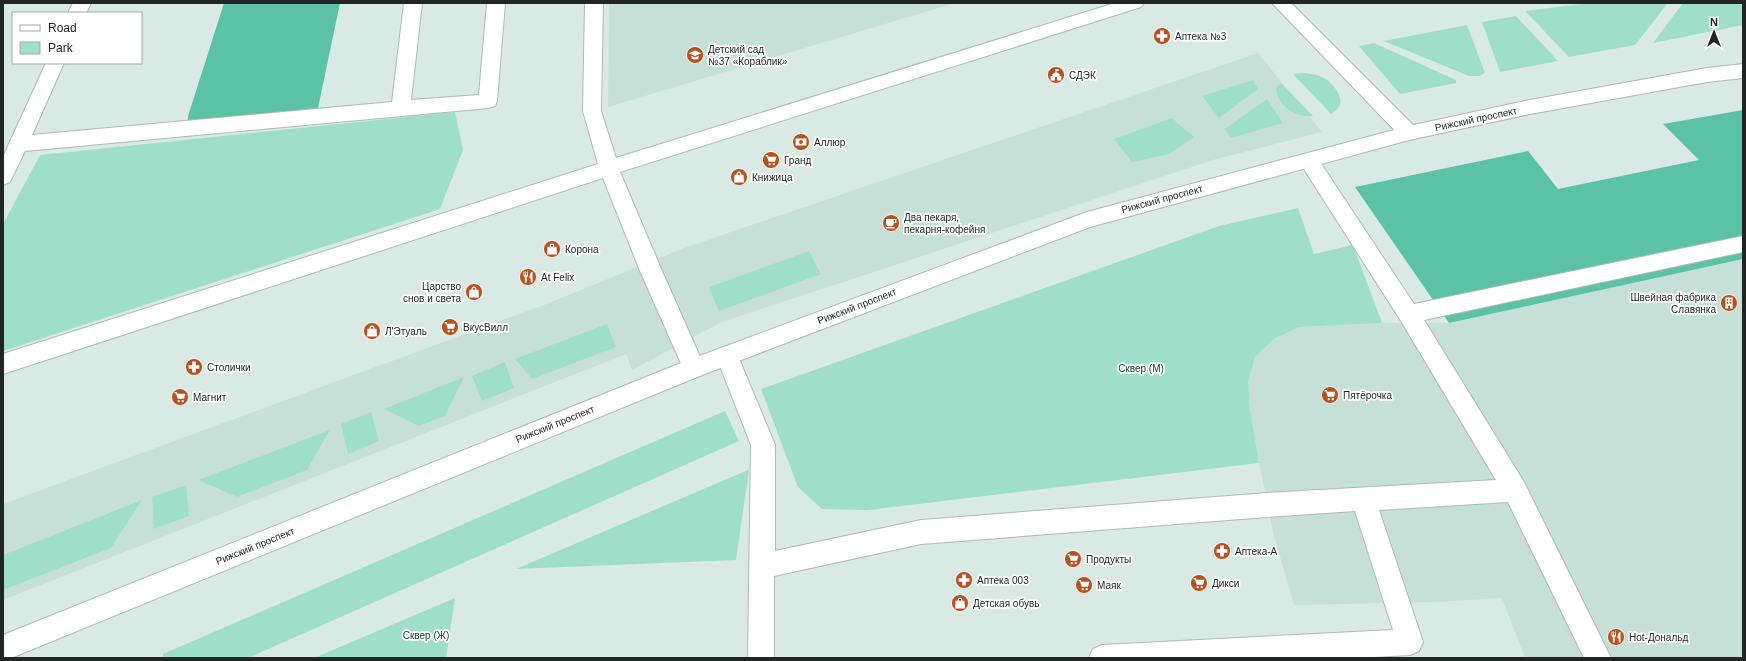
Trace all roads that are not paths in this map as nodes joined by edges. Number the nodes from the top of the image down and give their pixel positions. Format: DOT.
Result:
graph roads {
  1 [pos="82,3"];
  2 [pos="413,3"];
  3 [pos="496,3"];
  4 [pos="594,3"];
  5 [pos="1135,3"];
  6 [pos="1281,3"];
  7 [pos="78,12"];
  8 [pos="55,64"];
  9 [pos="1743,71"];
  10 [pos="401,108"];
  11 [pos="1409,133"];
  12 [pos="19,144"];
  13 [pos="1310,161"];
  14 [pos="609,168"];
  15 [pos="3,177"];
  16 [pos="1743,244"];
  17 [pos="1410,314"];
  18 [pos="727,356"];
  19 [pos="3,364"];
  20 [pos="694,368"];
  21 [pos="1515,490"];
  22 [pos="1364,500"];
  23 [pos="762,566"];
  24 [pos="3,648"];
  25 [pos="761,658"];
  26 [pos="1102,658"];
  27 [pos="1598,658"];
  1 -- 7 [label="street"];
  2 -- 10 [label="street"];
  3 -- 10 [label="street"];
  4 -- 14 [label="street"];
  5 -- 14 [label="street"];
  6 -- 11 [label="street"];
  8 -- 12 [label="street"];
  9 -- 11 [label="street, Рижский проспект"];
  10 -- 12 [label="street"];
  11 -- 13 [label="street, Рижский проспект"];
  12 -- 15 [label="street"];
  13 -- 17 [label="street"];
  13 -- 18 [label="street, Рижский проспект"];
  14 -- 19 [label="street"];
  14 -- 20 [label="street"];
  16 -- 17 [label="street"];
  17 -- 21 [label="street"];
  18 -- 20 [label="street, Рижский проспект"];
  18 -- 23 [label="street"];
  20 -- 24 [label="street, Рижский проспект"];
  21 -- 22 [label="street"];
  21 -- 27 [label="street"];
  22 -- 23 [label="street"];
  22 -- 26 [label="street"];
  23 -- 25 [label="street"];
}
